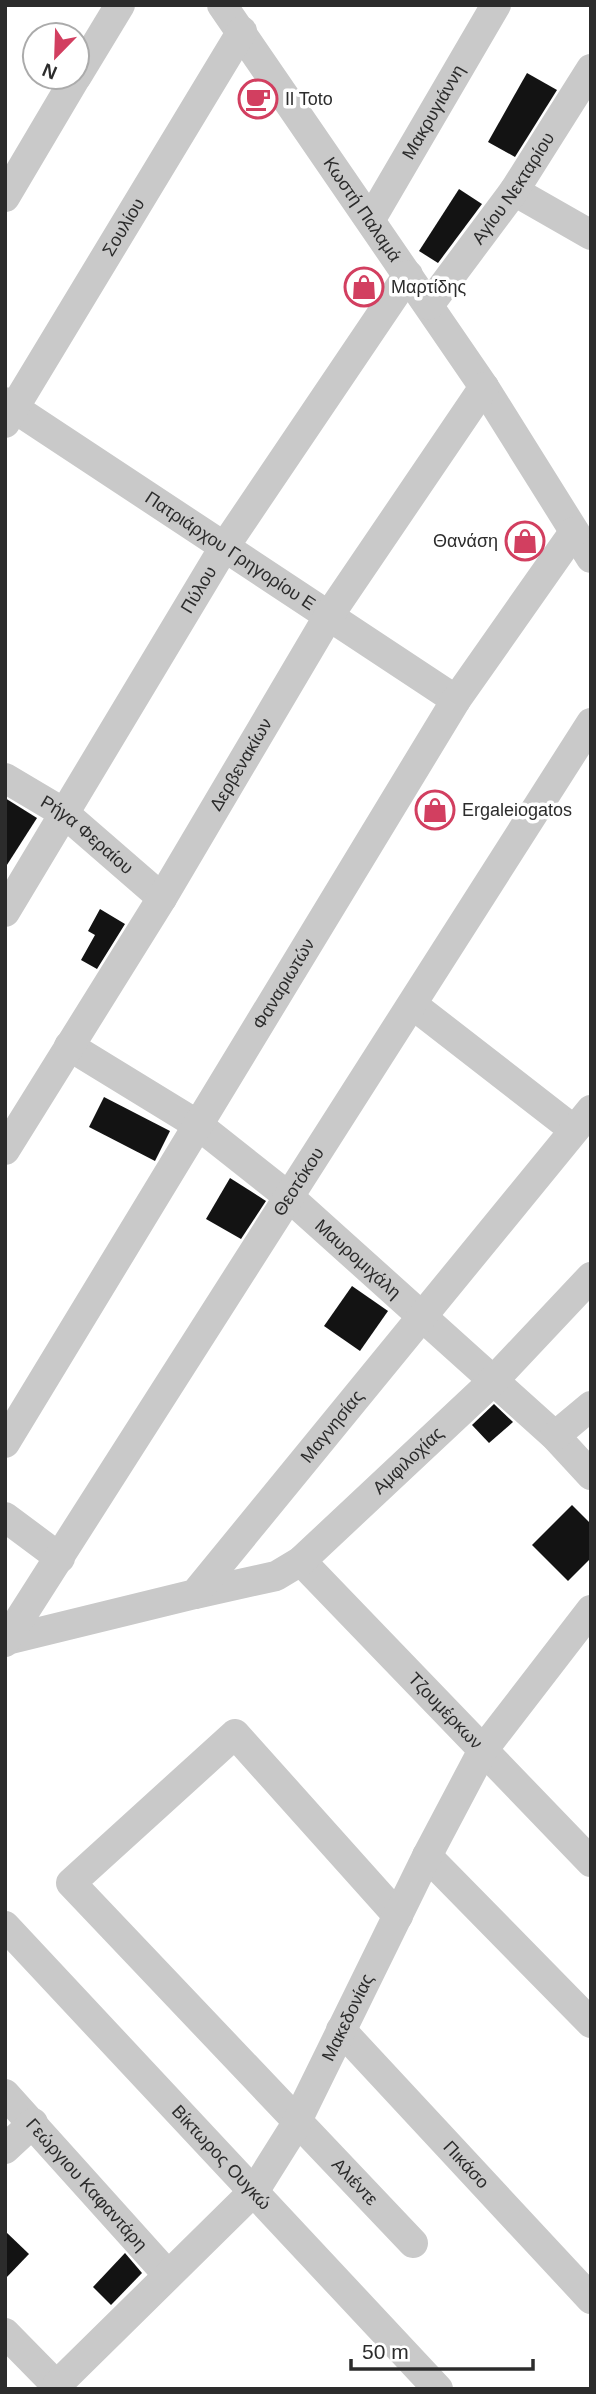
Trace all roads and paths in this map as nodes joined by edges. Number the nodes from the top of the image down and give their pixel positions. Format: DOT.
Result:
graph roads {
  1 [pos="120,5"];
  2 [pos="222,5"];
  3 [pos="496,5"];
  4 [pos="242,31"];
  5 [pos="91,53"];
  6 [pos="591,69"];
  7 [pos="68,91"];
  8 [pos="514,191"];
  9 [pos="5,197"];
  10 [pos="371,219"];
  11 [pos="591,235"];
  12 [pos="408,275"];
  13 [pos="429,305"];
  14 [pos="484,387"];
  15 [pos="8,411"];
  16 [pos="574,533"];
  17 [pos="223,549"];
  18 [pos="591,558"];
  19 [pos="328,617"];
  20 [pos="456,699"];
  21 [pos="591,723"];
  22 [pos="5,778"];
  23 [pos="64,813"];
  24 [pos="162,898"];
  25 [pos="5,912"];
  26 [pos="413,1005"];
  27 [pos="69,1046"];
  28 [pos="582,1120"];
  29 [pos="198,1125"];
  30 [pos="5,1150"];
  31 [pos="289,1197"];
  32 [pos="591,1277"];
  33 [pos="421,1316"];
  34 [pos="492,1382"];
  35 [pos="591,1406"];
  36 [pos="555,1436"];
  37 [pos="5,1443"];
  38 [pos="590,1471"];
  39 [pos="5,1517"];
  40 [pos="60,1558"];
  41 [pos="301,1561"];
  42 [pos="195,1594"];
  43 [pos="591,1610"];
  44 [pos="6,1641"];
  45 [pos="483,1750"];
  46 [pos="427,1856"];
  47 [pos="591,1862"];
  48 [pos="398,1916"];
  49 [pos="5,1926"];
  50 [pos="591,2023"];
  51 [pos="341,2030"];
  52 [pos="5,2094"];
  53 [pos="297,2122"];
  54 [pos="33,2123"];
  55 [pos="5,2149"];
  56 [pos="255,2190"];
  57 [pos="412,2243"];
  58 [pos="168,2275"];
  59 [pos="591,2299"];
  60 [pos="5,2333"];
  61 [pos="59,2387"];
  62 [pos="438,2389"];
  1 -- 5 [label="street"];
  2 -- 4 [label="street, Κωστή Παλαμά"];
  3 -- 10 [label="street, Μακρυγιάννη"];
  4 -- 10 [label="street, Κωστή Παλαμά"];
  4 -- 15 [label="street, Σουλίου"];
  6 -- 8 [label="street, Αγίου Νεκταρίου"];
  7 -- 9 [label="street"];
  8 -- 11 [label="street"];
  8 -- 13 [label="street, Αγίου Νεκταρίου"];
  10 -- 12 [label="street, Κωστή Παλαμά"];
  12 -- 13 [label="street, Κωστή Παλαμά"];
  12 -- 17 [label="street, Πύλου"];
  13 -- 14 [label="street, Κωστή Παλαμά"];
  14 -- 16 [label="street, Κωστή Παλαμά"];
  14 -- 19 [label="street, Δερβενακίων"];
  15 -- 17 [label="street, Πατριάρχου Γρηγορίου Ε"];
  16 -- 18 [label="street, Κωστή Παλαμά"];
  16 -- 20 [label="street, Φαναριωτών"];
  17 -- 19 [label="street, Πατριάρχου Γρηγορίου Ε"];
  17 -- 23 [label="street, Πύλου"];
  19 -- 20 [label="street, Πατριάρχου Γρηγορίου Ε"];
  19 -- 24 [label="street, Δερβενακίων"];
  20 -- 29 [label="street, Φαναριωτών"];
  21 -- 26 [label="street, Θεοτόκου"];
  22 -- 23 [label="street, Ρήγα Φεραίου"];
  23 -- 24 [label="street, Ρήγα Φεραίου"];
  23 -- 25 [label="street, Πύλου"];
  24 -- 27 [label="street, Δερβενακίων"];
  26 -- 28 [label="street"];
  26 -- 31 [label="street, Θεοτόκου"];
  27 -- 29 [label="street, Μαυρομιχάλη"];
  27 -- 30 [label="street, Δερβενακίων"];
  28 -- 33 [label="street, Μαγνησίας"];
  29 -- 31 [label="street, Μαυρομιχάλη"];
  29 -- 37 [label="street, Φαναριωτών"];
  31 -- 33 [label="street, Μαυρομιχάλη"];
  31 -- 40 [label="street, Θεοτόκου"];
  32 -- 34 [label="street, Αμφιλοχίας"];
  33 -- 34 [label="street, Μαυρομιχάλη"];
  33 -- 42 [label="street, Μαγνησίας"];
  34 -- 36 [label="street, Μαυρομιχάλη"];
  34 -- 41 [label="street, Αμφιλοχίας"];
  35 -- 36 [label="street"];
  36 -- 38 [label="street, Μαυρομιχάλη"];
  39 -- 40 [label="street"];
  40 -- 44 [label="street, Θεοτόκου"];
  41 -- 42 [label="street, Αμφιλοχίας"];
  41 -- 45 [label="street, Τζουμέρκων"];
  42 -- 44 [label="street"];
  43 -- 45 [label="street, Μακεδονίας"];
  45 -- 46 [label="street, Μακεδονίας"];
  45 -- 47 [label="street, Τζουμέρκων"];
  46 -- 48 [label="street, Μακεδονίας"];
  46 -- 50 [label="street"];
  48 -- 51 [label="street, Μακεδονίας"];
  48 -- 53 [label="street, Αλιέντε"];
  49 -- 56 [label="street, Βίκτωρος Ουγκώ"];
  51 -- 53 [label="street, Μακεδονίας"];
  51 -- 59 [label="street, Πικάσο"];
  52 -- 54 [label="street, Γεώργιου Καφαντάρη"];
  53 -- 56 [label="street, Μακεδονίας"];
  53 -- 57 [label="street, Αλιέντε"];
  54 -- 55 [label="street"];
  54 -- 58 [label="street, Γεώργιου Καφαντάρη"];
  56 -- 58 [label="street, Μακεδονίας"];
  56 -- 62 [label="street, Βίκτωρος Ουγκώ"];
  58 -- 61 [label="street, Μακεδονίας"];
  60 -- 61 [label="street"];
}
